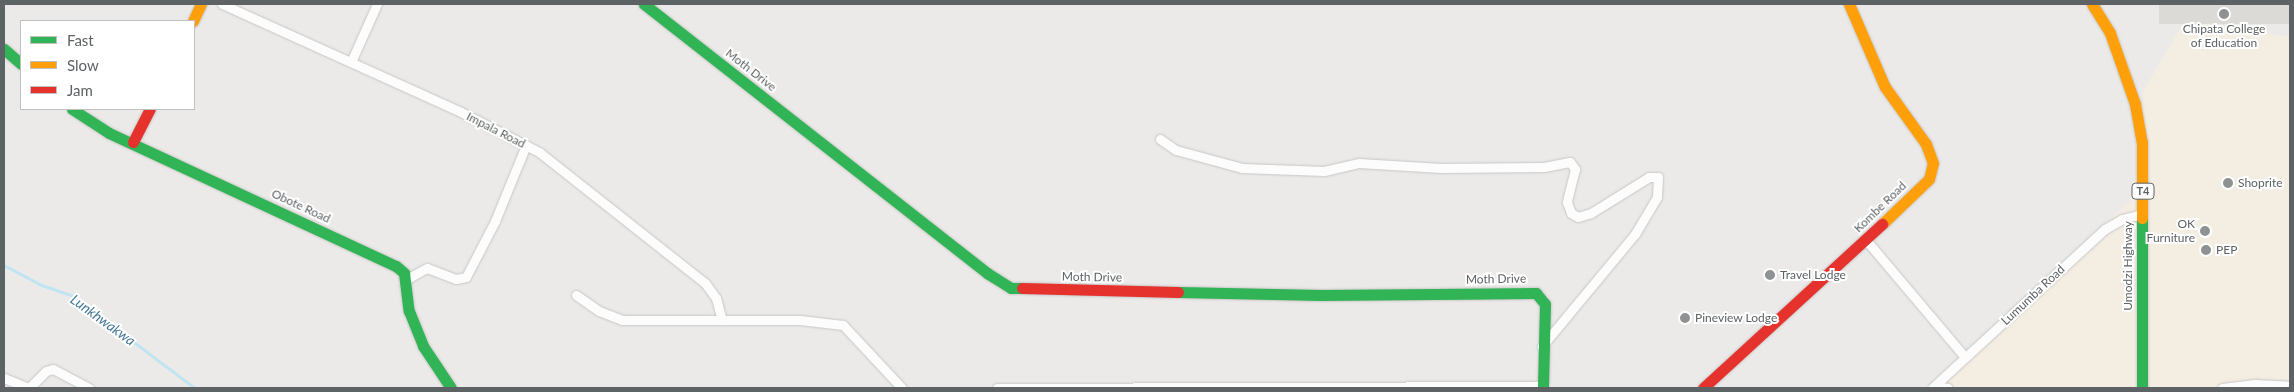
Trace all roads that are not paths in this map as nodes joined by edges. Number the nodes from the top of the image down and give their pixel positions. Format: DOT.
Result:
graph roads {
  1 [pos="201,4"];
  2 [pos="222,4"];
  3 [pos="377,4"];
  4 [pos="644,4"];
  5 [pos="1849,4"];
  6 [pos="2096,5"];
  7 [pos="193,20"];
  8 [pos="4,49"];
  9 [pos="351,62"];
  10 [pos="20,63"];
  11 [pos="73,110"];
  12 [pos="149,110"];
  13 [pos="1160,139"];
  14 [pos="133,142"];
  15 [pos="526,145"];
  16 [pos="2142,214"];
  17 [pos="1866,240"];
  18 [pos="405,280"];
  19 [pos="576,295"];
  20 [pos="722,320"];
  21 [pos="1542,346"];
  22 [pos="1965,357"];
  23 [pos="4,378"];
  24 [pos="2290,386"];
  25 [pos="1543,387"];
  26 [pos="1933,387"];
  27 [pos="89,388"];
  28 [pos="451,388"];
  29 [pos="902,388"];
  30 [pos="997,388"];
  31 [pos="1703,388"];
  32 [pos="1948,388"];
  33 [pos="2142,388"];
  34 [pos="2222,388"];
  1 -- 7 [label="main road"];
  2 -- 9 [label="street, Impala Road"];
  3 -- 9 [label="street"];
  4 -- 21 [label="main road, Moth Drive"];
  5 -- 17 [label="main road, Kombe Road"];
  6 -- 16 [label="main road, Umodzi Highway / T4"];
  8 -- 10 [label="main road"];
  9 -- 15 [label="street, Impala Road"];
  11 -- 14 [label="main road, Obote Road"];
  12 -- 14 [label="main road"];
  13 -- 21 [label="street"];
  14 -- 18 [label="main road, Obote Road"];
  15 -- 18 [label="street"];
  15 -- 20 [label="street, Impala Road"];
  16 -- 22 [label="street, Lumumba Road"];
  16 -- 33 [label="main road, Umodzi Highway / T4"];
  17 -- 22 [label="street"];
  17 -- 31 [label="main road, Kombe Road"];
  18 -- 28 [label="main road"];
  19 -- 20 [label="street"];
  20 -- 29 [label="street"];
  21 -- 25 [label="main road, Moth Drive"];
  22 -- 26 [label="street, Lumumba Road"];
  23 -- 27 [label="street"];
  24 -- 34 [label="street"];
  25 -- 30 [label="street"];
  26 -- 32 [label="street"];
}
